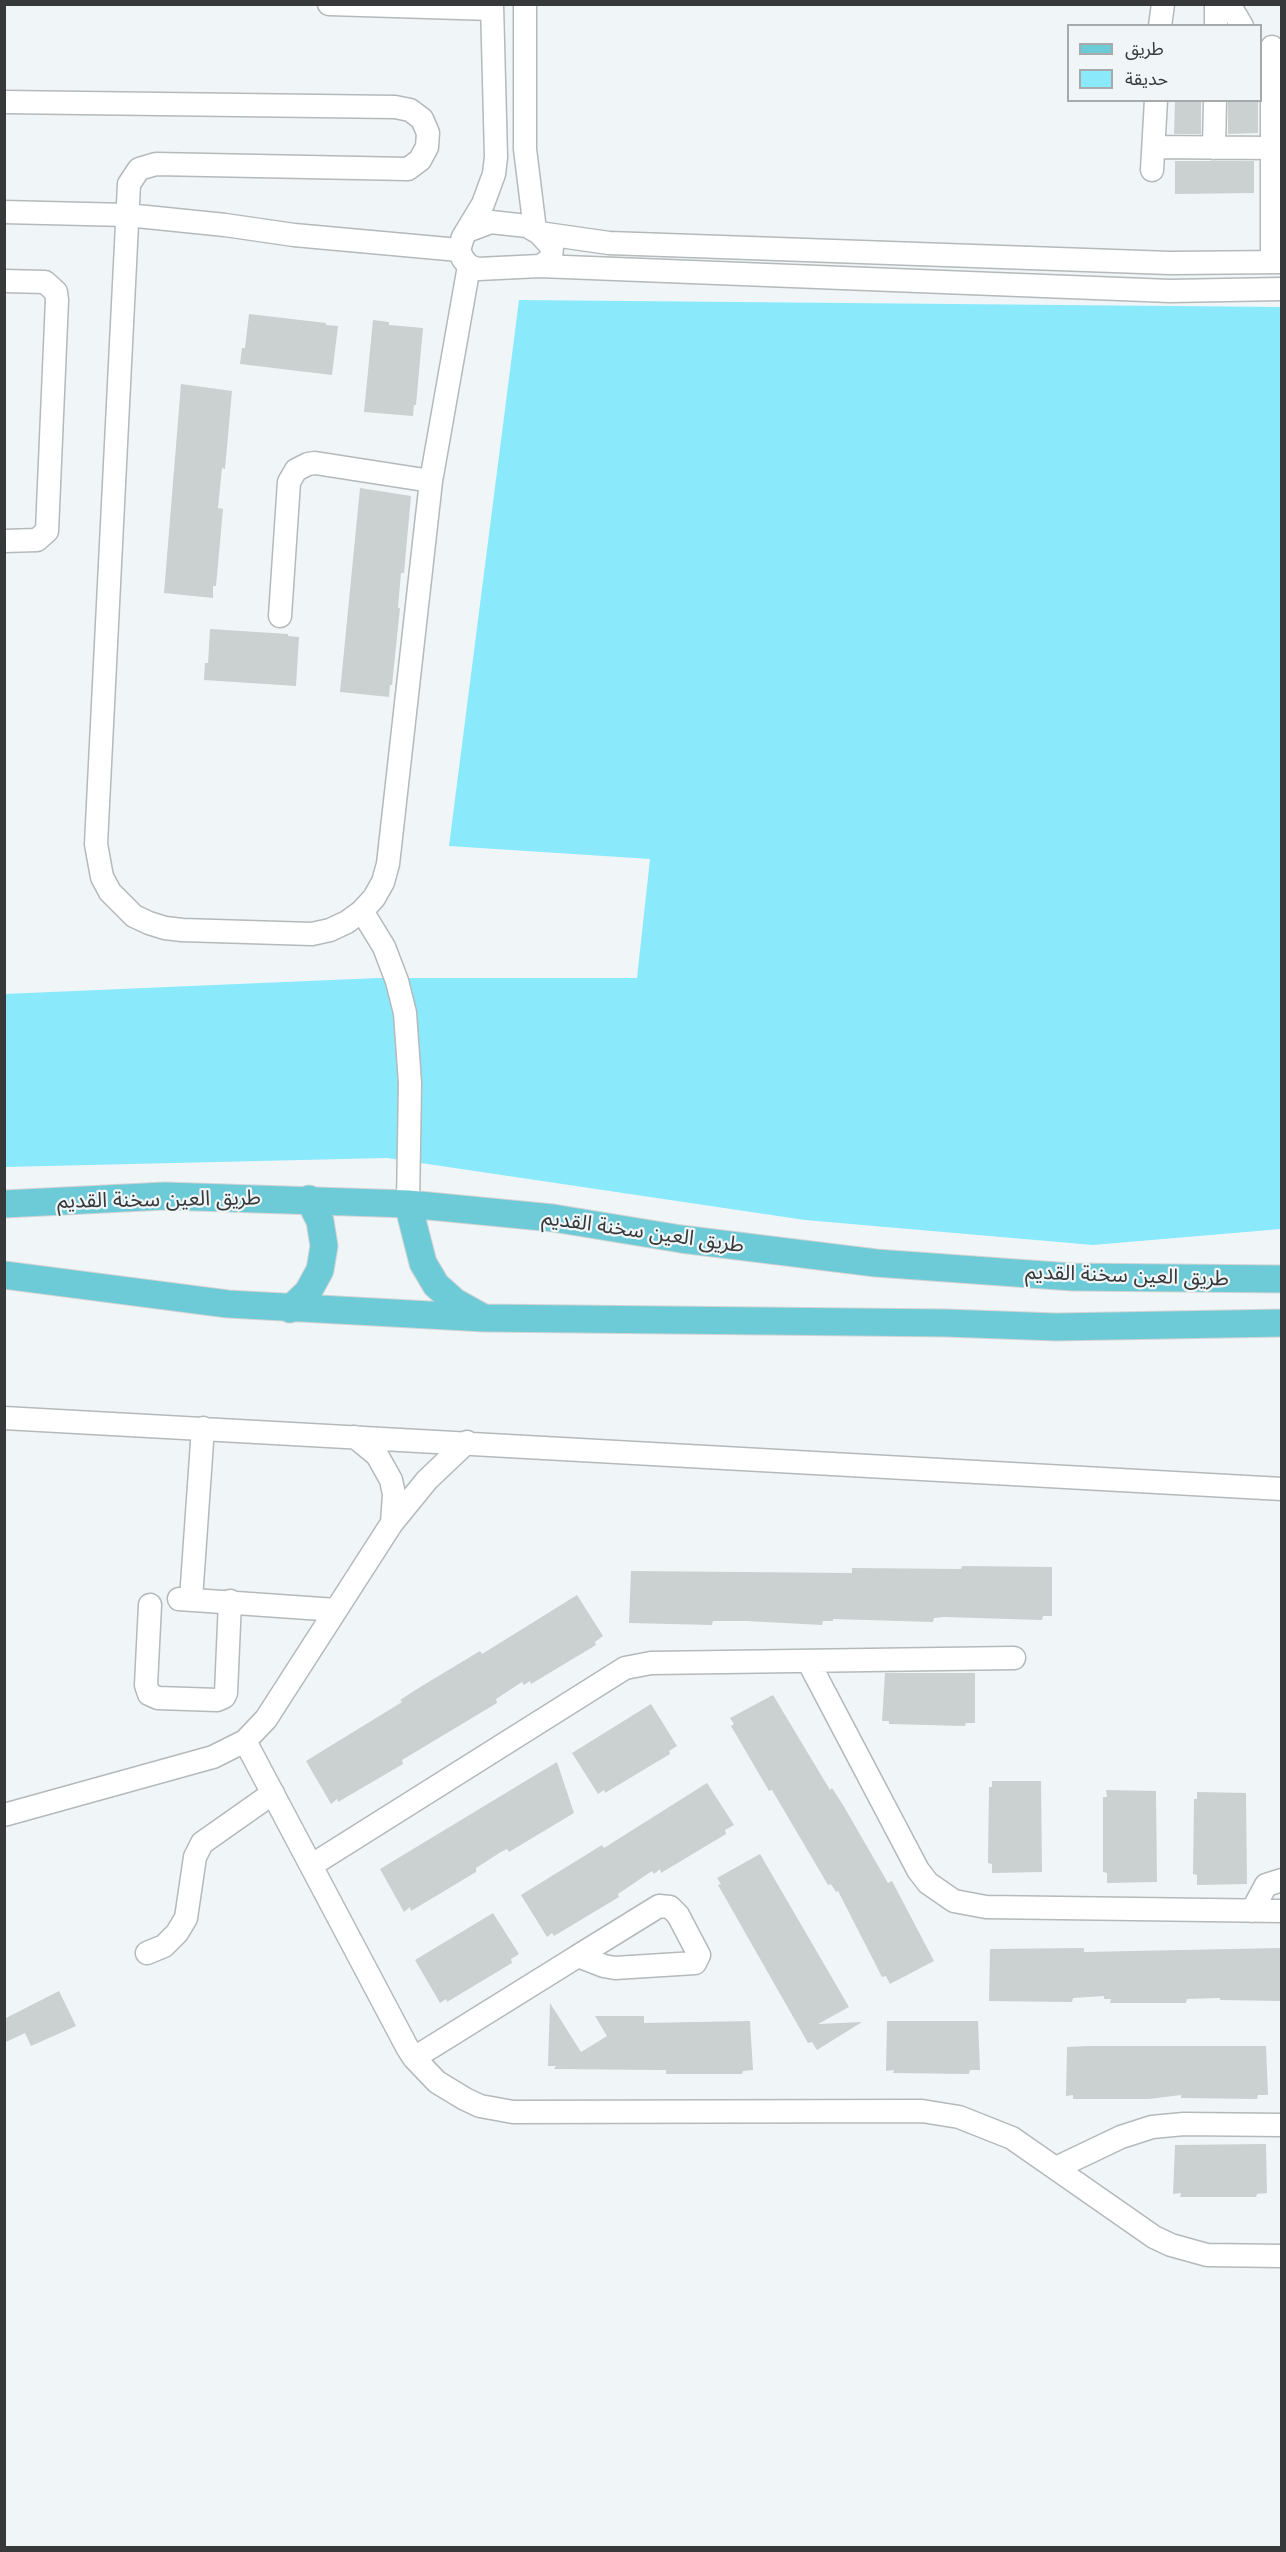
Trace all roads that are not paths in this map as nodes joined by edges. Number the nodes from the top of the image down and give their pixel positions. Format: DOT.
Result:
graph roads {
  1 [pos="329,4"];
  2 [pos="525,4"];
  3 [pos="1163,4"];
  4 [pos="1216,4"];
  5 [pos="1229,4"];
  6 [pos="492,7"];
  7 [pos="1160,24"];
  8 [pos="1216,24"];
  9 [pos="1241,24"];
  10 [pos="1271,46"];
  11 [pos="4,102"];
  12 [pos="1156,102"];
  13 [pos="1215,102"];
  14 [pos="1154,147"];
  15 [pos="1214,148"];
  16 [pos="1272,148"];
  17 [pos="1152,170"];
  18 [pos="4,212"];
  19 [pos="127,215"];
  20 [pos="537,232"];
  21 [pos="465,249"];
  22 [pos="1277,262"];
  23 [pos="540,266"];
  24 [pos="4,281"];
  25 [pos="1281,289"];
  26 [pos="432,481"];
  27 [pos="4,541"];
  28 [pos="280,616"];
  29 [pos="362,911"];
  30 [pos="309,1199"];
  31 [pos="4,1204"];
  32 [pos="408,1204"];
  33 [pos="4,1275"];
  34 [pos="1281,1279"];
  35 [pos="290,1309"];
  36 [pos="484,1318"];
  37 [pos="1281,1323"];
  38 [pos="4,1418"];
  39 [pos="203,1428"];
  40 [pos="355,1437"];
  41 [pos="466,1442"];
  42 [pos="1281,1489"];
  43 [pos="392,1523"];
  44 [pos="230,1601"];
  45 [pos="150,1605"];
  46 [pos="336,1610"];
  47 [pos="1014,1658"];
  48 [pos="808,1661"];
  49 [pos="245,1741"];
  50 [pos="273,1793"];
  51 [pos="4,1815"];
  52 [pos="312,1865"];
  53 [pos="1281,1880"];
  54 [pos="1252,1911"];
  55 [pos="1281,1911"];
  56 [pos="147,1953"];
  57 [pos="578,1956"];
  58 [pos="414,2058"];
  59 [pos="1281,2125"];
  60 [pos="1056,2168"];
  61 [pos="1281,2256"];
  1 -- 6 [label="street"];
  2 -- 20 [label="street"];
  3 -- 7 [label="street"];
  4 -- 8 [label="street"];
  5 -- 9 [label="street"];
  6 -- 21 [label="street"];
  10 -- 16 [label="street"];
  11 -- 19 [label="street"];
  12 -- 14 [label="street"];
  13 -- 15 [label="street"];
  14 -- 15 [label="street"];
  14 -- 17 [label="street"];
  15 -- 16 [label="street"];
  16 -- 22 [label="street"];
  18 -- 19 [label="street"];
  19 -- 21 [label="street"];
  19 -- 29 [label="street"];
  20 -- 21 [label="street"];
  20 -- 22 [label="street"];
  20 -- 23 [label="street"];
  21 -- 23 [label="street"];
  21 -- 26 [label="street"];
  23 -- 25 [label="street"];
  24 -- 27 [label="street"];
  26 -- 28 [label="street"];
  26 -- 29 [label="street"];
  29 -- 32 [label="street"];
  30 -- 31 [label="main road, طريق العين سخنة القديم"];
  30 -- 32 [label="main road, طريق العين سخنة القديم"];
  30 -- 35 [label="main road"];
  32 -- 34 [label="main road, طريق العين سخنة القديم"];
  32 -- 36 [label="main road"];
  33 -- 35 [label="main road"];
  35 -- 36 [label="main road"];
  36 -- 37 [label="main road"];
  38 -- 39 [label="street"];
  39 -- 40 [label="street"];
  39 -- 44 [label="street"];
  40 -- 41 [label="street"];
  40 -- 43 [label="street"];
  41 -- 42 [label="street"];
  41 -- 43 [label="street"];
  43 -- 46 [label="street"];
  44 -- 45 [label="street"];
  44 -- 46 [label="street"];
  46 -- 49 [label="street"];
  47 -- 48 [label="street"];
  48 -- 52 [label="street"];
  48 -- 54 [label="street"];
  49 -- 50 [label="street"];
  49 -- 51 [label="street"];
  50 -- 52 [label="street"];
  50 -- 56 [label="street"];
  52 -- 58 [label="street"];
  53 -- 54 [label="street"];
  54 -- 55 [label="street"];
  57 -- 57 [label="street"];
  57 -- 58 [label="street"];
  58 -- 60 [label="street"];
  59 -- 60 [label="street"];
  60 -- 61 [label="street"];
}
